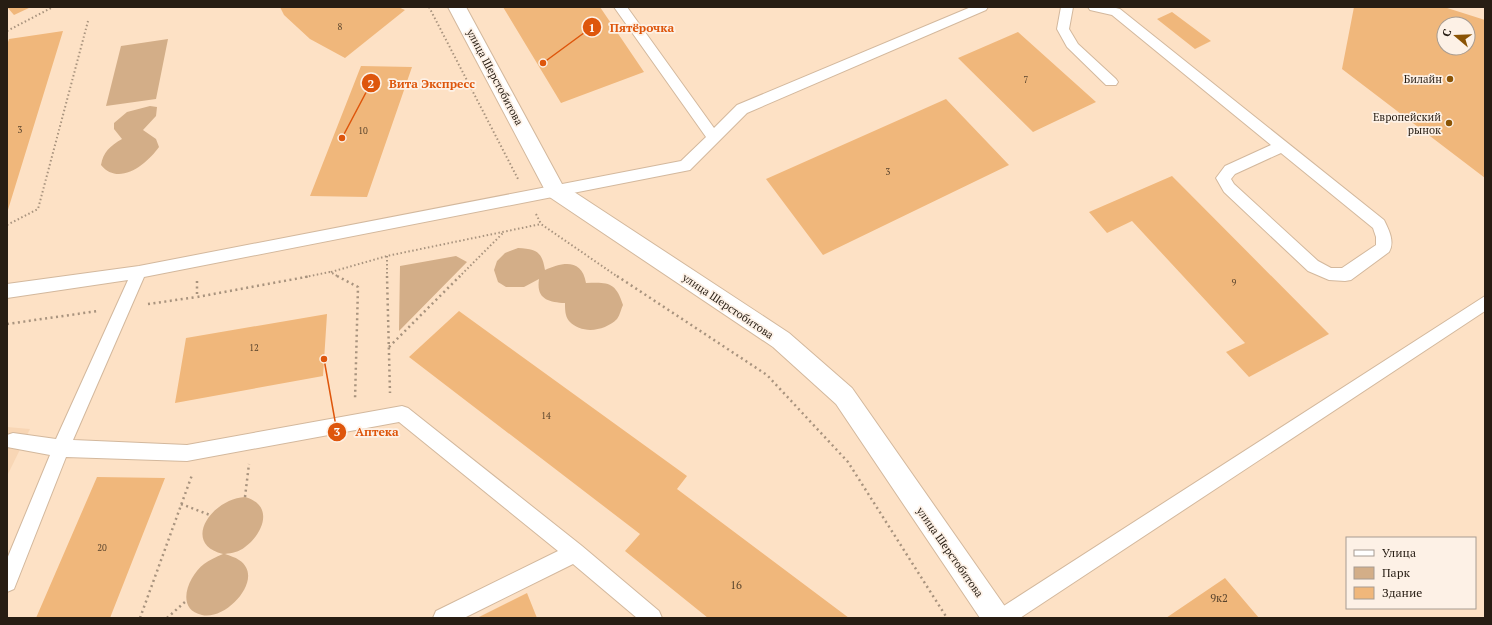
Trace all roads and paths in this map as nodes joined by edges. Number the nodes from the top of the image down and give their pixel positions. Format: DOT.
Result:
graph roads {
  1 [pos="53,7"];
  2 [pos="429,7"];
  3 [pos="457,7"];
  4 [pos="620,7"];
  5 [pos="982,7"];
  6 [pos="1067,7"];
  7 [pos="1094,7"];
  8 [pos="88,21"];
  9 [pos="7,30"];
  10 [pos="1111,82"];
  11 [pos="714,138"];
  12 [pos="1282,146"];
  13 [pos="555,190"];
  14 [pos="527,195"];
  15 [pos="541,224"];
  16 [pos="7,226"];
  17 [pos="504,232"];
  18 [pos="387,256"];
  19 [pos="197,260"];
  20 [pos="139,272"];
  21 [pos="330,272"];
  22 [pos="7,291"];
  23 [pos="1485,303"];
  24 [pos="389,346"];
  25 [pos="390,416"];
  26 [pos="355,422"];
  27 [pos="13,441"];
  28 [pos="252,442"];
  29 [pos="61,448"];
  30 [pos="200,452"];
  31 [pos="245,497"];
  32 [pos="181,504"];
  33 [pos="210,515"];
  34 [pos="574,552"];
  35 [pos="7,582"];
  36 [pos="186,601"];
  37 [pos="1002,616"];
  38 [pos="140,618"];
  39 [pos="167,618"];
  40 [pos="442,618"];
  41 [pos="652,618"];
  42 [pos="947,618"];
  1 -- 9 [label="path"];
  2 -- 14 [label="path"];
  3 -- 13 [label="street, улица Шерстобитова"];
  4 -- 11 [label="lane"];
  5 -- 11 [label="lane"];
  6 -- 10 [label="lane"];
  7 -- 12 [label="lane"];
  8 -- 16 [label="path"];
  11 -- 13 [label="lane"];
  12 -- 12 [label="lane"];
  13 -- 14 [label="lane"];
  13 -- 37 [label="street, улица Шерстобитова"];
  14 -- 15 [label="path"];
  14 -- 19 [label="lane"];
  15 -- 17 [label="path"];
  15 -- 42 [label="path"];
  17 -- 18 [label="path"];
  17 -- 24 [label="path"];
  18 -- 21 [label="path"];
  18 -- 24 [label="path"];
  19 -- 20 [label="lane"];
  19 -- 21 [label="path"];
  20 -- 22 [label="lane"];
  20 -- 29 [label="lane"];
  21 -- 26 [label="path"];
  23 -- 37 [label="lane"];
  24 -- 25 [label="path"];
  25 -- 26 [label="lane"];
  25 -- 34 [label="lane"];
  26 -- 28 [label="lane"];
  27 -- 29 [label="lane"];
  28 -- 30 [label="lane"];
  28 -- 31 [label="path"];
  29 -- 30 [label="lane"];
  29 -- 35 [label="lane"];
  30 -- 32 [label="path"];
  32 -- 33 [label="path"];
  32 -- 38 [label="path"];
  34 -- 40 [label="lane"];
  34 -- 41 [label="lane"];
  36 -- 39 [label="path"];
}
